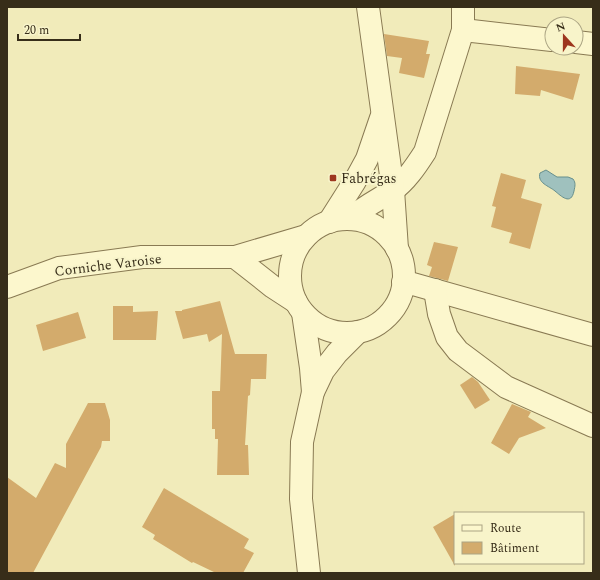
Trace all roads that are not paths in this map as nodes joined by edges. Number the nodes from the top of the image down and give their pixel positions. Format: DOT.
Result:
graph roads {
  1 [pos="368,7"];
  2 [pos="463,7"];
  3 [pos="463,30"];
  4 [pos="544,39"];
  5 [pos="383,114"];
  6 [pos="393,190"];
  7 [pos="339,220"];
  8 [pos="306,236"];
  9 [pos="397,249"];
  10 [pos="235,256"];
  11 [pos="403,282"];
  12 [pos="7,287"];
  13 [pos="435,290"];
  14 [pos="300,308"];
  15 [pos="358,332"];
  16 [pos="593,335"];
  17 [pos="312,392"];
  18 [pos="593,426"];
  19 [pos="309,573"];
  1 -- 5 [label="street"];
  2 -- 3 [label="street"];
  3 -- 4 [label="street"];
  3 -- 6 [label="street"];
  5 -- 6 [label="street"];
  5 -- 7 [label="street"];
  6 -- 7 [label="street"];
  6 -- 9 [label="street"];
  7 -- 8 [label="street"];
  7 -- 9 [label="street"];
  8 -- 10 [label="street, Corniche Varoise"];
  8 -- 14 [label="street"];
  9 -- 11 [label="street"];
  10 -- 12 [label="street, Corniche Varoise"];
  10 -- 14 [label="street"];
  11 -- 13 [label="street"];
  11 -- 15 [label="street"];
  13 -- 16 [label="street"];
  13 -- 18 [label="street"];
  14 -- 15 [label="street"];
  14 -- 17 [label="street"];
  15 -- 17 [label="street"];
  17 -- 19 [label="street"];
}
